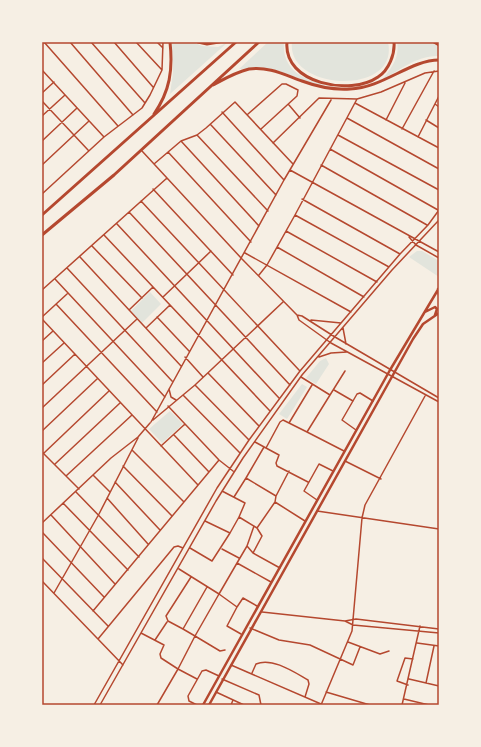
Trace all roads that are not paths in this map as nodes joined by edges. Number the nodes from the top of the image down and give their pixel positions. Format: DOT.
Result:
graph roads {
  1 [pos="44,42"];
  2 [pos="70,42"];
  3 [pos="91,42"];
  4 [pos="114,42"];
  5 [pos="136,42"];
  6 [pos="157,42"];
  7 [pos="163,42"];
  8 [pos="170,42"];
  9 [pos="198,42"];
  10 [pos="219,42"];
  11 [pos="236,42"];
  12 [pos="259,42"];
  13 [pos="287,42"];
  14 [pos="394,42"];
  15 [pos="434,42"];
  16 [pos="439,45"];
  17 [pos="164,49"];
  18 [pos="439,60"];
  19 [pos="42,70"];
  20 [pos="162,70"];
  21 [pos="434,71"];
  22 [pos="439,71"];
  23 [pos="54,82"];
  24 [pos="405,82"];
  25 [pos="209,86"];
  26 [pos="154,87"];
  27 [pos="42,93"];
  28 [pos="65,95"];
  29 [pos="439,96"];
  30 [pos="357,99"];
  31 [pos="331,100"];
  32 [pos="42,101"];
  33 [pos="145,104"];
  34 [pos="355,104"];
  35 [pos="435,104"];
  36 [pos="289,105"];
  37 [pos="439,107"];
  38 [pos="77,108"];
  39 [pos="50,109"];
  40 [pos="222,112"];
  41 [pos="248,114"];
  42 [pos="133,115"];
  43 [pos="42,116"];
  44 [pos="300,118"];
  45 [pos="347,118"];
  46 [pos="150,120"];
  47 [pos="386,120"];
  48 [pos="426,120"];
  49 [pos="89,121"];
  50 [pos="62,122"];
  51 [pos="210,124"];
  52 [pos="118,126"];
  53 [pos="402,128"];
  54 [pos="439,128"];
  55 [pos="261,129"];
  56 [pos="74,135"];
  57 [pos="197,135"];
  58 [pos="338,135"];
  59 [pos="104,137"];
  60 [pos="418,137"];
  61 [pos="42,141"];
  62 [pos="181,141"];
  63 [pos="273,143"];
  64 [pos="439,148"];
  65 [pos="140,149"];
  66 [pos="330,149"];
  67 [pos="88,150"];
  68 [pos="168,152"];
  69 [pos="154,164"];
  70 [pos="293,164"];
  71 [pos="42,165"];
  72 [pos="321,165"];
  73 [pos="439,169"];
  74 [pos="290,170"];
  75 [pos="167,178"];
  76 [pos="284,180"];
  77 [pos="312,181"];
  78 [pos="153,188"];
  79 [pos="439,190"];
  80 [pos="42,193"];
  81 [pos="276,195"];
  82 [pos="302,199"];
  83 [pos="141,201"];
  84 [pos="439,210"];
  85 [pos="268,211"];
  86 [pos="129,212"];
  87 [pos="42,215"];
  88 [pos="295,216"];
  89 [pos="439,220"];
  90 [pos="117,224"];
  91 [pos="428,225"];
  92 [pos="259,226"];
  93 [pos="286,231"];
  94 [pos="42,235"];
  95 [pos="104,235"];
  96 [pos="409,237"];
  97 [pos="414,239"];
  98 [pos="419,241"];
  99 [pos="251,242"];
  100 [pos="412,242"];
  101 [pos="416,245"];
  102 [pos="92,246"];
  103 [pos="277,247"];
  104 [pos="211,251"];
  105 [pos="439,252"];
  106 [pos="245,253"];
  107 [pos="400,254"];
  108 [pos="80,257"];
  109 [pos="439,258"];
  110 [pos="242,259"];
  111 [pos="198,262"];
  112 [pos="267,265"];
  113 [pos="389,267"];
  114 [pos="67,268"];
  115 [pos="188,273"];
  116 [pos="233,275"];
  117 [pos="258,275"];
  118 [pos="55,279"];
  119 [pos="377,282"];
  120 [pos="175,285"];
  121 [pos="153,287"];
  122 [pos="439,288"];
  123 [pos="42,290"];
  124 [pos="224,290"];
  125 [pos="67,293"];
  126 [pos="439,295"];
  127 [pos="162,297"];
  128 [pos="364,297"];
  129 [pos="142,298"];
  130 [pos="284,302"];
  131 [pos="56,304"];
  132 [pos="170,305"];
  133 [pos="216,305"];
  134 [pos="129,310"];
  135 [pos="351,312"];
  136 [pos="424,313"];
  137 [pos="439,313"];
  138 [pos="297,315"];
  139 [pos="435,315"];
  140 [pos="157,317"];
  141 [pos="42,318"];
  142 [pos="137,318"];
  143 [pos="207,320"];
  144 [pos="310,320"];
  145 [pos="341,324"];
  146 [pos="257,326"];
  147 [pos="146,328"];
  148 [pos="343,328"];
  149 [pos="125,329"];
  150 [pos="53,330"];
  151 [pos="332,335"];
  152 [pos="198,336"];
  153 [pos="246,337"];
  154 [pos="335,337"];
  155 [pos="327,340"];
  156 [pos="42,341"];
  157 [pos="113,341"];
  158 [pos="64,342"];
  159 [pos="331,343"];
  160 [pos="346,344"];
  161 [pos="234,349"];
  162 [pos="101,351"];
  163 [pos="189,351"];
  164 [pos="348,352"];
  165 [pos="75,354"];
  166 [pos="185,357"];
  167 [pos="318,358"];
  168 [pos="222,360"];
  169 [pos="42,363"];
  170 [pos="86,366"];
  171 [pos="181,366"];
  172 [pos="390,370"];
  173 [pos="300,371"];
  174 [pos="345,371"];
  175 [pos="208,373"];
  176 [pos="395,373"];
  177 [pos="388,374"];
  178 [pos="203,377"];
  179 [pos="301,377"];
  180 [pos="392,377"];
  181 [pos="98,378"];
  182 [pos="172,381"];
  183 [pos="290,384"];
  184 [pos="42,385"];
  185 [pos="195,385"];
  186 [pos="312,385"];
  187 [pos="168,388"];
  188 [pos="333,389"];
  189 [pos="109,391"];
  190 [pos="183,395"];
  191 [pos="330,395"];
  192 [pos="426,395"];
  193 [pos="165,397"];
  194 [pos="439,398"];
  195 [pos="280,399"];
  196 [pos="176,400"];
  197 [pos="353,401"];
  198 [pos="373,401"];
  199 [pos="439,402"];
  200 [pos="121,403"];
  201 [pos="168,406"];
  202 [pos="42,408"];
  203 [pos="270,411"];
  204 [pos="157,412"];
  205 [pos="132,415"];
  206 [pos="150,422"];
  207 [pos="289,423"];
  208 [pos="185,424"];
  209 [pos="259,426"];
  210 [pos="145,429"];
  211 [pos="42,430"];
  212 [pos="356,430"];
  213 [pos="306,432"];
  214 [pos="174,435"];
  215 [pos="138,437"];
  216 [pos="249,440"];
  217 [pos="255,441"];
  218 [pos="161,446"];
  219 [pos="348,446"];
  220 [pos="265,447"];
  221 [pos="352,448"];
  222 [pos="132,450"];
  223 [pos="345,451"];
  224 [pos="43,452"];
  225 [pos="240,453"];
  226 [pos="219,460"];
  227 [pos="345,461"];
  228 [pos="55,464"];
  229 [pos="123,466"];
  230 [pos="230,468"];
  231 [pos="234,471"];
  232 [pos="289,471"];
  233 [pos="333,471"];
  234 [pos="209,472"];
  235 [pos="93,475"];
  236 [pos="66,476"];
  237 [pos="246,478"];
  238 [pos="380,479"];
  239 [pos="115,482"];
  240 [pos="308,482"];
  241 [pos="198,485"];
  242 [pos="79,489"];
  243 [pos="222,491"];
  244 [pos="76,492"];
  245 [pos="110,492"];
  246 [pos="276,496"];
  247 [pos="234,497"];
  248 [pos="107,498"];
  249 [pos="317,500"];
  250 [pos="184,502"];
  251 [pos="275,502"];
  252 [pos="63,503"];
  253 [pos="317,512"];
  254 [pos="99,514"];
  255 [pos="51,515"];
  256 [pos="172,516"];
  257 [pos="238,517"];
  258 [pos="362,518"];
  259 [pos="205,521"];
  260 [pos="305,521"];
  261 [pos="42,523"];
  262 [pos="254,526"];
  263 [pos="257,528"];
  264 [pos="439,529"];
  265 [pos="90,530"];
  266 [pos="160,530"];
  267 [pos="301,530"];
  268 [pos="42,532"];
  269 [pos="305,532"];
  270 [pos="230,533"];
  271 [pos="148,544"];
  272 [pos="247,546"];
  273 [pos="81,547"];
  274 [pos="184,548"];
  275 [pos="190,548"];
  276 [pos="222,549"];
  277 [pos="253,553"];
  278 [pos="139,557"];
  279 [pos="42,558"];
  280 [pos="239,558"];
  281 [pos="71,562"];
  282 [pos="236,563"];
  283 [pos="280,568"];
  284 [pos="178,569"];
  285 [pos="128,570"];
  286 [pos="192,577"];
  287 [pos="62,578"];
  288 [pos="42,581"];
  289 [pos="271,582"];
  290 [pos="116,584"];
  291 [pos="207,586"];
  292 [pos="54,593"];
  293 [pos="219,594"];
  294 [pos="104,598"];
  295 [pos="151,605"];
  296 [pos="257,606"];
  297 [pos="156,607"];
  298 [pos="237,607"];
  299 [pos="93,611"];
  300 [pos="260,612"];
  301 [pos="352,619"];
  302 [pos="168,621"];
  303 [pos="345,621"];
  304 [pos="353,625"];
  305 [pos="108,626"];
  306 [pos="420,626"];
  307 [pos="250,628"];
  308 [pos="182,629"];
  309 [pos="439,629"];
  310 [pos="420,630"];
  311 [pos="141,633"];
  312 [pos="439,633"];
  313 [pos="241,634"];
  314 [pos="195,636"];
  315 [pos="98,639"];
  316 [pos="155,640"];
  317 [pos="348,642"];
  318 [pos="417,643"];
  319 [pos="434,646"];
  320 [pos="439,646"];
  321 [pos="360,647"];
  322 [pos="225,650"];
  323 [pos="232,651"];
  324 [pos="389,651"];
  325 [pos="236,654"];
  326 [pos="413,659"];
  327 [pos="118,661"];
  328 [pos="340,661"];
  329 [pos="123,665"];
  330 [pos="230,665"];
  331 [pos="178,669"];
  332 [pos="252,674"];
  333 [pos="219,676"];
  334 [pos="197,679"];
  335 [pos="222,679"];
  336 [pos="409,679"];
  337 [pos="426,683"];
  338 [pos="408,685"];
  339 [pos="439,686"];
  340 [pos="216,692"];
  341 [pos="326,692"];
  342 [pos="305,697"];
  343 [pos="404,699"];
  344 [pos="233,700"];
  345 [pos="421,704"];
  346 [pos="94,705"];
  347 [pos="100,705"];
  348 [pos="157,705"];
  349 [pos="197,705"];
  350 [pos="203,705"];
  351 [pos="209,705"];
  352 [pos="231,705"];
  353 [pos="244,705"];
  354 [pos="261,705"];
  355 [pos="321,705"];
  356 [pos="370,705"];
  357 [pos="402,705"];
  358 [pos="428,705"];
  1 -- 52 [label="street"];
  2 -- 42 [label="street"];
  3 -- 33 [label="street"];
  4 -- 26 [label="street"];
  5 -- 20 [label="street"];
  6 -- 17 [label="street"];
  7 -- 17 [label="street"];
  8 -- 46 [label="highway"];
  9 -- 10 [label="highway"];
  11 -- 46 [label="highway"];
  12 -- 25 [label="highway"];
  13 -- 14 [label="highway"];
  15 -- 16 [label="highway"];
  17 -- 20 [label="street"];
  18 -- 25 [label="highway"];
  19 -- 23 [label="street"];
  20 -- 26 [label="street"];
  21 -- 22 [label="street"];
  21 -- 24 [label="street"];
  21 -- 53 [label="street"];
  23 -- 27 [label="street"];
  23 -- 28 [label="street"];
  24 -- 30 [label="street"];
  24 -- 47 [label="street"];
  25 -- 65 [label="highway"];
  26 -- 33 [label="street"];
  28 -- 38 [label="street"];
  28 -- 39 [label="street"];
  29 -- 35 [label="street"];
  30 -- 31 [label="street"];
  30 -- 34 [label="street"];
  31 -- 44 [label="street"];
  31 -- 70 [label="street"];
  32 -- 39 [label="street"];
  33 -- 42 [label="street"];
  34 -- 45 [label="street"];
  34 -- 47 [label="street"];
  35 -- 37 [label="street"];
  35 -- 48 [label="street"];
  36 -- 41 [label="street"];
  36 -- 44 [label="street"];
  36 -- 55 [label="street"];
  38 -- 49 [label="street"];
  38 -- 50 [label="street"];
  39 -- 43 [label="street"];
  39 -- 50 [label="street"];
  40 -- 41 [label="street"];
  40 -- 51 [label="street"];
  40 -- 76 [label="street"];
  41 -- 55 [label="street"];
  42 -- 52 [label="street"];
  44 -- 63 [label="street"];
  45 -- 58 [label="street"];
  45 -- 73 [label="street"];
  46 -- 87 [label="highway"];
  47 -- 53 [label="street"];
  48 -- 54 [label="street"];
  48 -- 60 [label="street"];
  49 -- 56 [label="street"];
  49 -- 59 [label="street"];
  50 -- 56 [label="street"];
  50 -- 61 [label="street"];
  51 -- 57 [label="street"];
  51 -- 81 [label="street"];
  52 -- 59 [label="street"];
  53 -- 60 [label="street"];
  55 -- 63 [label="street"];
  56 -- 67 [label="street"];
  56 -- 71 [label="street"];
  57 -- 62 [label="street"];
  57 -- 85 [label="street"];
  58 -- 66 [label="street"];
  58 -- 79 [label="street"];
  59 -- 67 [label="street"];
  60 -- 64 [label="street"];
  62 -- 68 [label="street"];
  62 -- 92 [label="street"];
  63 -- 70 [label="street"];
  65 -- 69 [label="street"];
  65 -- 94 [label="highway"];
  66 -- 72 [label="street"];
  66 -- 84 [label="street"];
  67 -- 80 [label="street"];
  68 -- 69 [label="street"];
  68 -- 99 [label="street"];
  69 -- 75 [label="street"];
  70 -- 74 [label="street"];
  72 -- 77 [label="street"];
  72 -- 91 [label="street"];
  74 -- 76 [label="street"];
  74 -- 77 [label="street"];
  75 -- 78 [label="street"];
  75 -- 110 [label="street"];
  76 -- 81 [label="street"];
  77 -- 82 [label="street"];
  77 -- 96 [label="street"];
  78 -- 83 [label="street"];
  78 -- 104 [label="street"];
  81 -- 85 [label="street"];
  82 -- 88 [label="street"];
  82 -- 107 [label="street"];
  83 -- 86 [label="street"];
  83 -- 111 [label="street"];
  84 -- 91 [label="street"];
  85 -- 92 [label="street"];
  86 -- 90 [label="street"];
  86 -- 115 [label="street"];
  88 -- 93 [label="street"];
  88 -- 113 [label="street"];
  89 -- 98 [label="street"];
  90 -- 95 [label="street"];
  90 -- 120 [label="street"];
  91 -- 97 [label="street"];
  92 -- 99 [label="street"];
  93 -- 103 [label="street"];
  93 -- 119 [label="street"];
  95 -- 102 [label="street"];
  95 -- 121 [label="street"];
  96 -- 97 [label="street"];
  96 -- 100 [label="street"];
  97 -- 98 [label="street"];
  97 -- 100 [label="street"];
  98 -- 101 [label="street"];
  98 -- 105 [label="street"];
  99 -- 106 [label="street"];
  100 -- 101 [label="street"];
  100 -- 107 [label="street"];
  101 -- 109 [label="street"];
  101 -- 148 [label="street"];
  102 -- 108 [label="street"];
  102 -- 129 [label="street"];
  103 -- 112 [label="street"];
  103 -- 128 [label="street"];
  104 -- 111 [label="street"];
  104 -- 116 [label="street"];
  106 -- 110 [label="street"];
  106 -- 112 [label="street"];
  107 -- 113 [label="street"];
  108 -- 114 [label="street"];
  108 -- 134 [label="street"];
  110 -- 116 [label="street"];
  110 -- 117 [label="street"];
  111 -- 115 [label="street"];
  111 -- 124 [label="street"];
  112 -- 117 [label="street"];
  112 -- 135 [label="street"];
  113 -- 119 [label="street"];
  114 -- 118 [label="street"];
  114 -- 149 [label="street"];
  115 -- 120 [label="street"];
  115 -- 133 [label="street"];
  116 -- 124 [label="street"];
  117 -- 130 [label="street"];
  118 -- 123 [label="street"];
  118 -- 125 [label="street"];
  119 -- 128 [label="street"];
  120 -- 127 [label="street"];
  120 -- 143 [label="street"];
  121 -- 127 [label="street"];
  121 -- 129 [label="street"];
  122 -- 126 [label="main road"];
  122 -- 136 [label="main road"];
  124 -- 133 [label="street"];
  124 -- 146 [label="street"];
  125 -- 131 [label="street"];
  125 -- 157 [label="street"];
  127 -- 132 [label="street"];
  128 -- 135 [label="street"];
  129 -- 134 [label="street"];
  130 -- 138 [label="street"];
  130 -- 146 [label="street"];
  131 -- 141 [label="street"];
  131 -- 162 [label="street"];
  132 -- 140 [label="street"];
  132 -- 152 [label="street"];
  133 -- 143 [label="street"];
  133 -- 153 [label="street"];
  134 -- 142 [label="street"];
  135 -- 145 [label="street"];
  136 -- 139 [label="main road"];
  136 -- 172 [label="main road"];
  137 -- 139 [label="main road"];
  138 -- 144 [label="street"];
  138 -- 155 [label="street"];
  139 -- 176 [label="main road"];
  140 -- 147 [label="street"];
  140 -- 163 [label="street"];
  141 -- 150 [label="street"];
  142 -- 147 [label="street"];
  142 -- 149 [label="street"];
  143 -- 152 [label="street"];
  143 -- 161 [label="street"];
  144 -- 145 [label="street"];
  144 -- 151 [label="street"];
  145 -- 151 [label="street"];
  146 -- 153 [label="street"];
  146 -- 173 [label="street"];
  147 -- 171 [label="street"];
  148 -- 154 [label="street"];
  148 -- 160 [label="street"];
  149 -- 157 [label="street"];
  149 -- 182 [label="street"];
  150 -- 156 [label="street"];
  150 -- 158 [label="street"];
  151 -- 154 [label="street"];
  151 -- 155 [label="street"];
  152 -- 163 [label="street"];
  152 -- 168 [label="street"];
  153 -- 161 [label="street"];
  153 -- 183 [label="street"];
  154 -- 159 [label="street"];
  154 -- 160 [label="street"];
  155 -- 159 [label="street"];
  155 -- 173 [label="street"];
  157 -- 162 [label="street"];
  157 -- 193 [label="street"];
  158 -- 165 [label="street"];
  158 -- 169 [label="street"];
  159 -- 164 [label="street"];
  159 -- 167 [label="street"];
  160 -- 172 [label="street"];
  161 -- 168 [label="street"];
  161 -- 195 [label="street"];
  162 -- 170 [label="street"];
  162 -- 204 [label="street"];
  163 -- 166 [label="street"];
  164 -- 167 [label="street"];
  164 -- 177 [label="street"];
  165 -- 170 [label="street"];
  165 -- 184 [label="street"];
  166 -- 171 [label="street"];
  166 -- 178 [label="street"];
  167 -- 179 [label="street"];
  168 -- 175 [label="street"];
  168 -- 203 [label="street"];
  170 -- 181 [label="street"];
  170 -- 202 [label="street"];
  171 -- 182 [label="street"];
  172 -- 176 [label="street"];
  172 -- 177 [label="main road"];
  173 -- 183 [label="street"];
  174 -- 188 [label="street"];
  175 -- 178 [label="street"];
  175 -- 209 [label="street"];
  176 -- 180 [label="main road"];
  176 -- 194 [label="street"];
  177 -- 180 [label="street"];
  177 -- 198 [label="main road"];
  178 -- 185 [label="street"];
  179 -- 186 [label="street"];
  179 -- 217 [label="street"];
  180 -- 192 [label="street"];
  180 -- 221 [label="main road"];
  181 -- 189 [label="street"];
  181 -- 211 [label="street"];
  182 -- 187 [label="street"];
  183 -- 195 [label="street"];
  185 -- 190 [label="street"];
  185 -- 216 [label="street"];
  186 -- 191 [label="street"];
  186 -- 207 [label="street"];
  187 -- 193 [label="street"];
  187 -- 196 [label="street"];
  188 -- 191 [label="street"];
  188 -- 197 [label="street"];
  189 -- 200 [label="street"];
  189 -- 224 [label="street"];
  190 -- 196 [label="street"];
  190 -- 225 [label="street"];
  191 -- 213 [label="street"];
  192 -- 199 [label="street"];
  192 -- 238 [label="street"];
  193 -- 204 [label="street"];
  195 -- 203 [label="street"];
  196 -- 201 [label="street"];
  197 -- 198 [label="street"];
  197 -- 212 [label="street"];
  198 -- 212 [label="main road"];
  200 -- 205 [label="street"];
  200 -- 228 [label="street"];
  201 -- 206 [label="street"];
  201 -- 208 [label="street"];
  203 -- 209 [label="street"];
  204 -- 206 [label="street"];
  205 -- 210 [label="street"];
  205 -- 236 [label="street"];
  206 -- 210 [label="street"];
  207 -- 213 [label="street"];
  207 -- 220 [label="street"];
  208 -- 214 [label="street"];
  208 -- 226 [label="street"];
  209 -- 216 [label="street"];
  210 -- 215 [label="street"];
  210 -- 218 [label="street"];
  212 -- 219 [label="main road"];
  213 -- 223 [label="street"];
  214 -- 218 [label="street"];
  214 -- 234 [label="street"];
  215 -- 222 [label="street"];
  215 -- 235 [label="street"];
  216 -- 225 [label="street"];
  217 -- 220 [label="street"];
  217 -- 231 [label="street"];
  218 -- 241 [label="street"];
  219 -- 221 [label="main road"];
  219 -- 223 [label="main road"];
  220 -- 232 [label="street"];
  220 -- 237 [label="street"];
  221 -- 227 [label="main road"];
  222 -- 229 [label="street"];
  222 -- 250 [label="street"];
  223 -- 233 [label="main road"];
  224 -- 228 [label="street"];
  225 -- 230 [label="street"];
  226 -- 230 [label="street"];
  226 -- 234 [label="street"];
  227 -- 238 [label="street"];
  227 -- 253 [label="main road"];
  228 -- 236 [label="street"];
  229 -- 239 [label="street"];
  229 -- 256 [label="street"];
  230 -- 231 [label="street"];
  230 -- 274 [label="street"];
  231 -- 243 [label="street"];
  232 -- 240 [label="street"];
  232 -- 246 [label="street"];
  233 -- 240 [label="street"];
  233 -- 249 [label="main road"];
  234 -- 241 [label="street"];
  235 -- 242 [label="street"];
  235 -- 245 [label="street"];
  236 -- 242 [label="street"];
  237 -- 246 [label="street"];
  237 -- 247 [label="street"];
  238 -- 258 [label="street"];
  239 -- 245 [label="street"];
  239 -- 266 [label="street"];
  240 -- 249 [label="street"];
  241 -- 250 [label="street"];
  242 -- 244 [label="street"];
  243 -- 247 [label="street"];
  243 -- 259 [label="street"];
  244 -- 252 [label="street"];
  244 -- 254 [label="street"];
  245 -- 248 [label="street"];
  246 -- 251 [label="street"];
  247 -- 257 [label="street"];
  248 -- 254 [label="street"];
  248 -- 271 [label="street"];
  249 -- 260 [label="main road"];
  250 -- 256 [label="street"];
  251 -- 260 [label="street"];
  251 -- 263 [label="street"];
  252 -- 255 [label="street"];
  252 -- 265 [label="street"];
  253 -- 258 [label="street"];
  253 -- 269 [label="main road"];
  254 -- 265 [label="street"];
  254 -- 278 [label="street"];
  255 -- 261 [label="street"];
  255 -- 273 [label="street"];
  256 -- 266 [label="street"];
  257 -- 262 [label="street"];
  257 -- 270 [label="street"];
  258 -- 264 [label="street"];
  258 -- 301 [label="street"];
  259 -- 270 [label="street"];
  259 -- 275 [label="street"];
  260 -- 267 [label="main road"];
  262 -- 263 [label="street"];
  262 -- 272 [label="street"];
  263 -- 277 [label="street"];
  265 -- 273 [label="street"];
  265 -- 285 [label="street"];
  266 -- 271 [label="street"];
  267 -- 269 [label="main road"];
  267 -- 283 [label="main road"];
  268 -- 281 [label="street"];
  269 -- 300 [label="main road"];
  270 -- 276 [label="street"];
  271 -- 278 [label="street"];
  272 -- 277 [label="street"];
  272 -- 280 [label="street"];
  273 -- 281 [label="street"];
  273 -- 290 [label="street"];
  274 -- 295 [label="street"];
  274 -- 305 [label="street"];
  275 -- 276 [label="street"];
  275 -- 284 [label="street"];
  276 -- 280 [label="street"];
  277 -- 283 [label="street"];
  278 -- 285 [label="street"];
  279 -- 287 [label="street"];
  280 -- 282 [label="street"];
  281 -- 287 [label="street"];
  281 -- 294 [label="street"];
  282 -- 289 [label="street"];
  282 -- 293 [label="street"];
  283 -- 289 [label="main road"];
  284 -- 286 [label="street"];
  284 -- 297 [label="street"];
  285 -- 290 [label="street"];
  286 -- 291 [label="street"];
  286 -- 302 [label="street"];
  287 -- 292 [label="street"];
  287 -- 299 [label="street"];
  288 -- 292 [label="street"];
  289 -- 296 [label="main road"];
  290 -- 294 [label="street"];
  291 -- 293 [label="street"];
  291 -- 308 [label="street"];
  292 -- 315 [label="street"];
  293 -- 298 [label="street"];
  293 -- 314 [label="street"];
  294 -- 299 [label="street"];
  295 -- 297 [label="street"];
  295 -- 327 [label="street"];
  296 -- 298 [label="street"];
  296 -- 313 [label="main road"];
  297 -- 311 [label="street"];
  298 -- 313 [label="street"];
  299 -- 305 [label="street"];
  300 -- 303 [label="street"];
  300 -- 307 [label="main road"];
  301 -- 303 [label="street"];
  301 -- 304 [label="street"];
  301 -- 306 [label="street"];
  302 -- 308 [label="street"];
  302 -- 316 [label="street"];
  303 -- 304 [label="street"];
  304 -- 310 [label="street"];
  304 -- 317 [label="street"];
  305 -- 315 [label="street"];
  306 -- 309 [label="street"];
  306 -- 310 [label="street"];
  307 -- 325 [label="main road"];
  307 -- 328 [label="street"];
  308 -- 314 [label="street"];
  310 -- 312 [label="street"];
  310 -- 318 [label="street"];
  311 -- 316 [label="street"];
  311 -- 329 [label="street"];
  313 -- 323 [label="main road"];
  314 -- 322 [label="street"];
  314 -- 331 [label="street"];
  315 -- 327 [label="street"];
  316 -- 331 [label="street"];
  317 -- 321 [label="street"];
  317 -- 328 [label="street"];
  318 -- 319 [label="street"];
  318 -- 326 [label="street"];
  319 -- 320 [label="street"];
  319 -- 337 [label="street"];
  321 -- 324 [label="street"];
  321 -- 328 [label="street"];
  323 -- 325 [label="main road"];
  323 -- 333 [label="main road"];
  325 -- 330 [label="main road"];
  326 -- 336 [label="street"];
  326 -- 338 [label="street"];
  327 -- 329 [label="street"];
  327 -- 346 [label="street"];
  328 -- 341 [label="street"];
  329 -- 347 [label="street"];
  330 -- 332 [label="street"];
  330 -- 335 [label="main road"];
  331 -- 334 [label="street"];
  331 -- 348 [label="street"];
  332 -- 342 [label="street"];
  332 -- 342 [label="street"];
  333 -- 334 [label="street"];
  333 -- 350 [label="main road"];
  334 -- 349 [label="street"];
  335 -- 340 [label="main road"];
  335 -- 354 [label="street"];
  336 -- 337 [label="street"];
  336 -- 338 [label="street"];
  337 -- 339 [label="street"];
  338 -- 343 [label="street"];
  340 -- 344 [label="street"];
  340 -- 351 [label="main road"];
  341 -- 355 [label="street"];
  341 -- 356 [label="street"];
  342 -- 355 [label="street"];
  343 -- 345 [label="street"];
  343 -- 357 [label="street"];
  344 -- 352 [label="street"];
  344 -- 353 [label="street"];
  345 -- 358 [label="street"];
}
